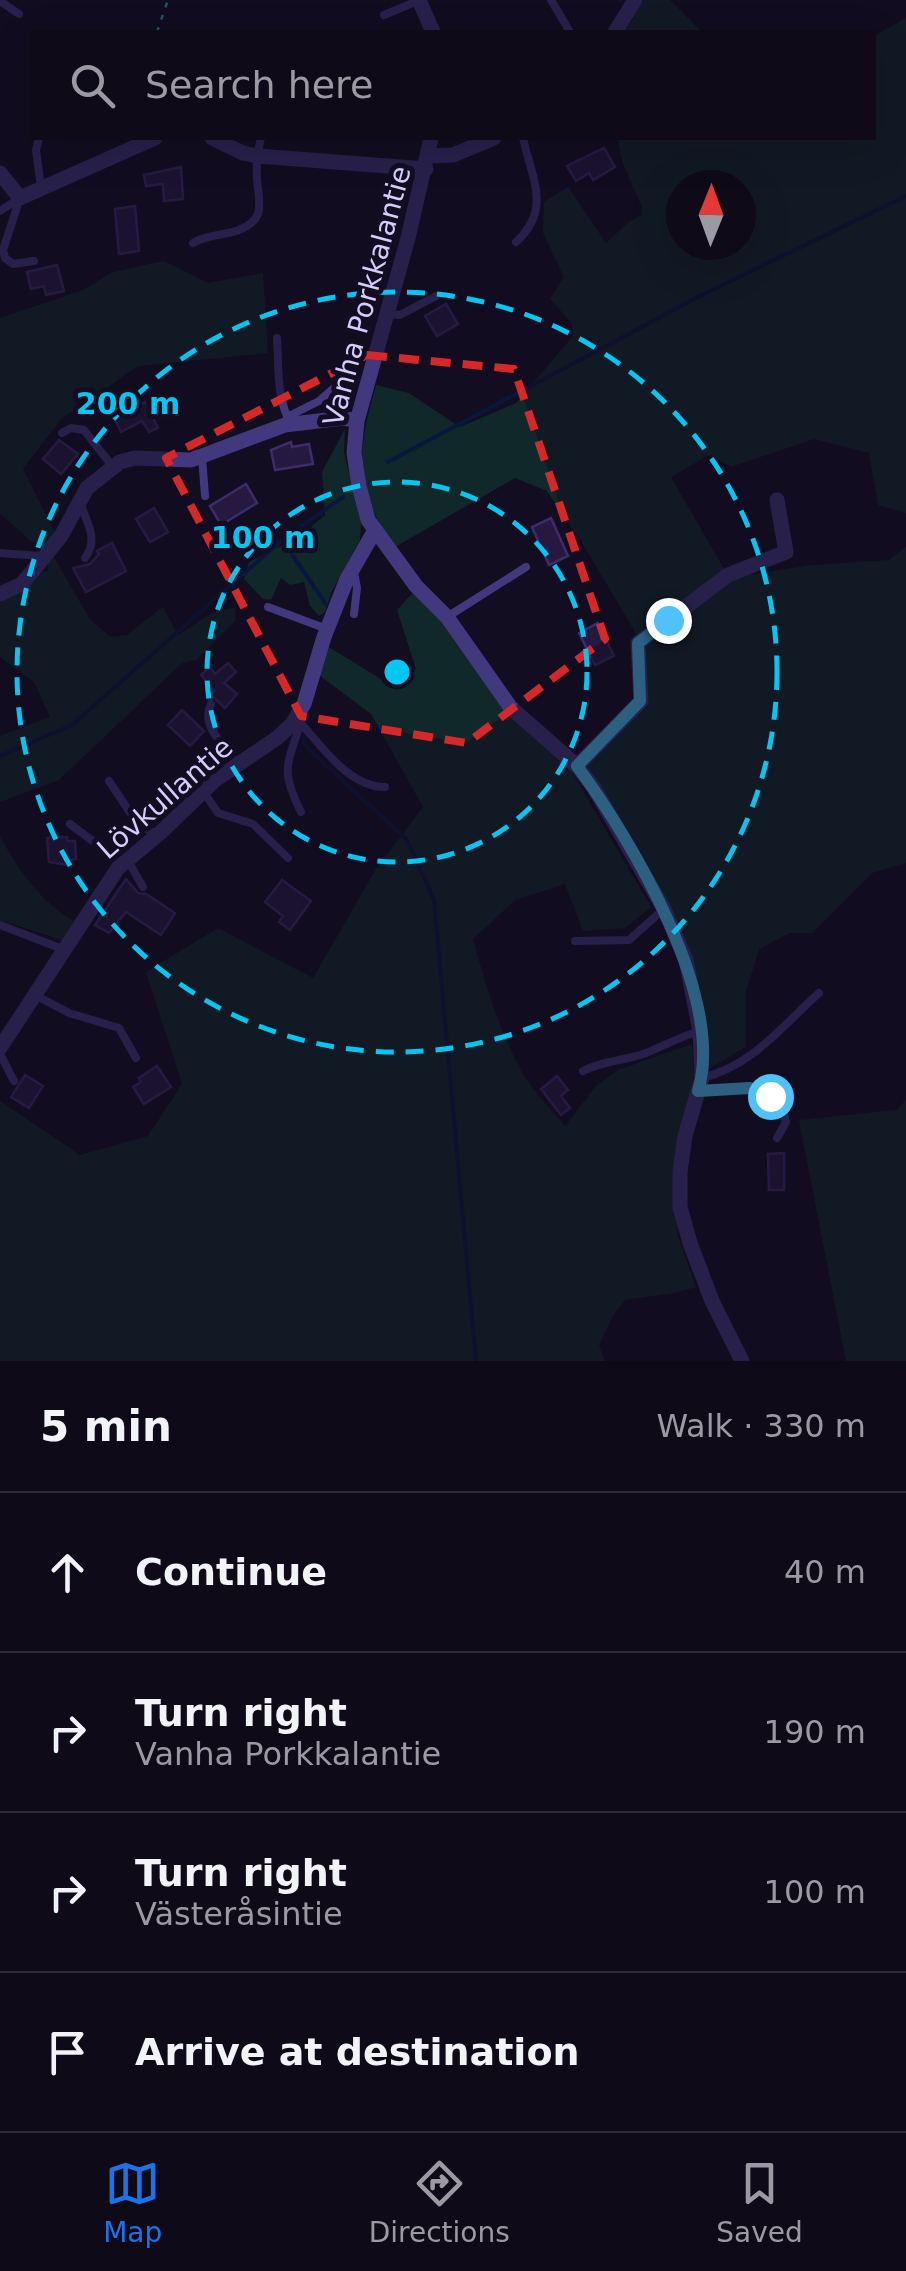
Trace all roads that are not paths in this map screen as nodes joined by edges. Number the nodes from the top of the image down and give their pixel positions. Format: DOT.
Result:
graph roads {
  1 [pos="420,0"];
  2 [pos="551,0"];
  3 [pos="635,0"];
  4 [pos="0,1"];
  5 [pos="19,14"];
  6 [pos="384,15"];
  7 [pos="432,30"];
  8 [pos="569,30"];
  9 [pos="616,30"];
  10 [pos="38,140"];
  11 [pos="150,140"];
  12 [pos="216,140"];
  13 [pos="260,140"];
  14 [pos="431,140"];
  15 [pos="489,140"];
  16 [pos="522,140"];
  17 [pos="258,156"];
  18 [pos="428,163"];
  19 [pos="0,173"];
  20 [pos="41,188"];
  21 [pos="20,198"];
  22 [pos="0,211"];
  23 [pos="516,242"];
  24 [pos="194,243"];
  25 [pos="2,251"];
  26 [pos="34,262"];
  27 [pos="436,296"];
  28 [pos="387,314"];
  29 [pos="278,338"];
  30 [pos="334,388"];
  31 [pos="289,421"];
  32 [pos="357,421"];
  33 [pos="62,433"];
  34 [pos="202,457"];
  35 [pos="113,467"];
  36 [pos="204,496"];
  37 [pos="777,500"];
  38 [pos="80,503"];
  39 [pos="375,530"];
  40 [pos="0,553"];
  41 [pos="47,556"];
  42 [pos="84,558"];
  43 [pos="354,567"];
  44 [pos="526,567"];
  45 [pos="0,594"];
  46 [pos="268,607"];
  47 [pos="354,614"];
  48 [pos="447,616"];
  49 [pos="327,629"];
  50 [pos="211,704"];
  51 [pos="299,720"];
  52 [pos="238,764"];
  53 [pos="577,766"];
  54 [pos="109,781"];
  55 [pos="385,787"];
  56 [pos="203,791"];
  57 [pos="301,812"];
  58 [pos="70,824"];
  59 [pos="157,836"];
  60 [pos="288,858"];
  61 [pos="124,861"];
  62 [pos="144,887"];
  63 [pos="664,909"];
  64 [pos="0,925"];
  65 [pos="574,941"];
  66 [pos="64,950"];
  67 [pos="818,993"];
  68 [pos="35,995"];
  69 [pos="700,1032"];
  70 [pos="0,1051"];
  71 [pos="136,1058"];
  72 [pos="583,1071"];
  73 [pos="14,1081"];
  74 [pos="700,1085"];
  75 [pos="777,1138"];
  76 [pos="742,1361"];
  1 -- 6 [label="lane"];
  1 -- 7 [label="street"];
  2 -- 8 [label="lane"];
  3 -- 9 [label="street"];
  4 -- 5 [label="lane"];
  10 -- 20 [label="lane"];
  11 -- 20 [label="street"];
  12 -- 17 [label="street"];
  13 -- 17 [label="lane"];
  14 -- 18 [label="street, Vanha Porkkalantie"];
  15 -- 18 [label="street"];
  16 -- 23 [label="lane"];
  17 -- 18 [label="street"];
  17 -- 24 [label="lane"];
  18 -- 28 [label="street, Vanha Porkkalantie"];
  19 -- 21 [label="street"];
  20 -- 21 [label="street"];
  21 -- 22 [label="lane"];
  21 -- 25 [label="lane"];
  25 -- 26 [label="lane"];
  27 -- 28 [label="lane"];
  28 -- 32 [label="street, Vanha Porkkalantie"];
  29 -- 31 [label="lane"];
  30 -- 31 [label="lane"];
  31 -- 32 [label="street"];
  31 -- 34 [label="street"];
  32 -- 39 [label="street, Vanha Porkkalantie"];
  33 -- 35 [label="lane"];
  34 -- 35 [label="street"];
  34 -- 36 [label="lane"];
  35 -- 38 [label="street"];
  37 -- 53 [label="street"];
  38 -- 41 [label="street"];
  38 -- 42 [label="lane"];
  39 -- 43 [label="street, Lövkullantie"];
  39 -- 48 [label="street, Vanha Porkkalantie"];
  40 -- 41 [label="lane"];
  41 -- 45 [label="street"];
  43 -- 47 [label="lane"];
  43 -- 49 [label="street, Lövkullantie"];
  44 -- 48 [label="lane"];
  46 -- 49 [label="lane"];
  48 -- 53 [label="street, Vanha Porkkalantie"];
  49 -- 51 [label="street, Lövkullantie"];
  50 -- 52 [label="lane"];
  51 -- 52 [label="street, Lövkullantie"];
  51 -- 55 [label="lane"];
  51 -- 57 [label="lane"];
  52 -- 56 [label="street, Lövkullantie"];
  53 -- 63 [label="street, Vanha Porkkalantie"];
  54 -- 59 [label="lane"];
  56 -- 59 [label="street, Lövkullantie"];
  56 -- 60 [label="lane"];
  58 -- 61 [label="lane"];
  59 -- 61 [label="street, Lövkullantie"];
  61 -- 62 [label="lane"];
  61 -- 66 [label="street, Lövkullantie"];
  63 -- 65 [label="lane"];
  63 -- 69 [label="street, Vanha Porkkalantie"];
  64 -- 66 [label="lane"];
  66 -- 68 [label="street, Lövkullantie"];
  67 -- 74 [label="lane"];
  68 -- 70 [label="street, Lövkullantie"];
  68 -- 71 [label="lane"];
  69 -- 72 [label="lane"];
  69 -- 74 [label="street, Vanha Porkkalantie"];
  70 -- 73 [label="lane"];
  74 -- 75 [label="lane"];
  74 -- 76 [label="street, Vanha Porkkalantie"];
}
